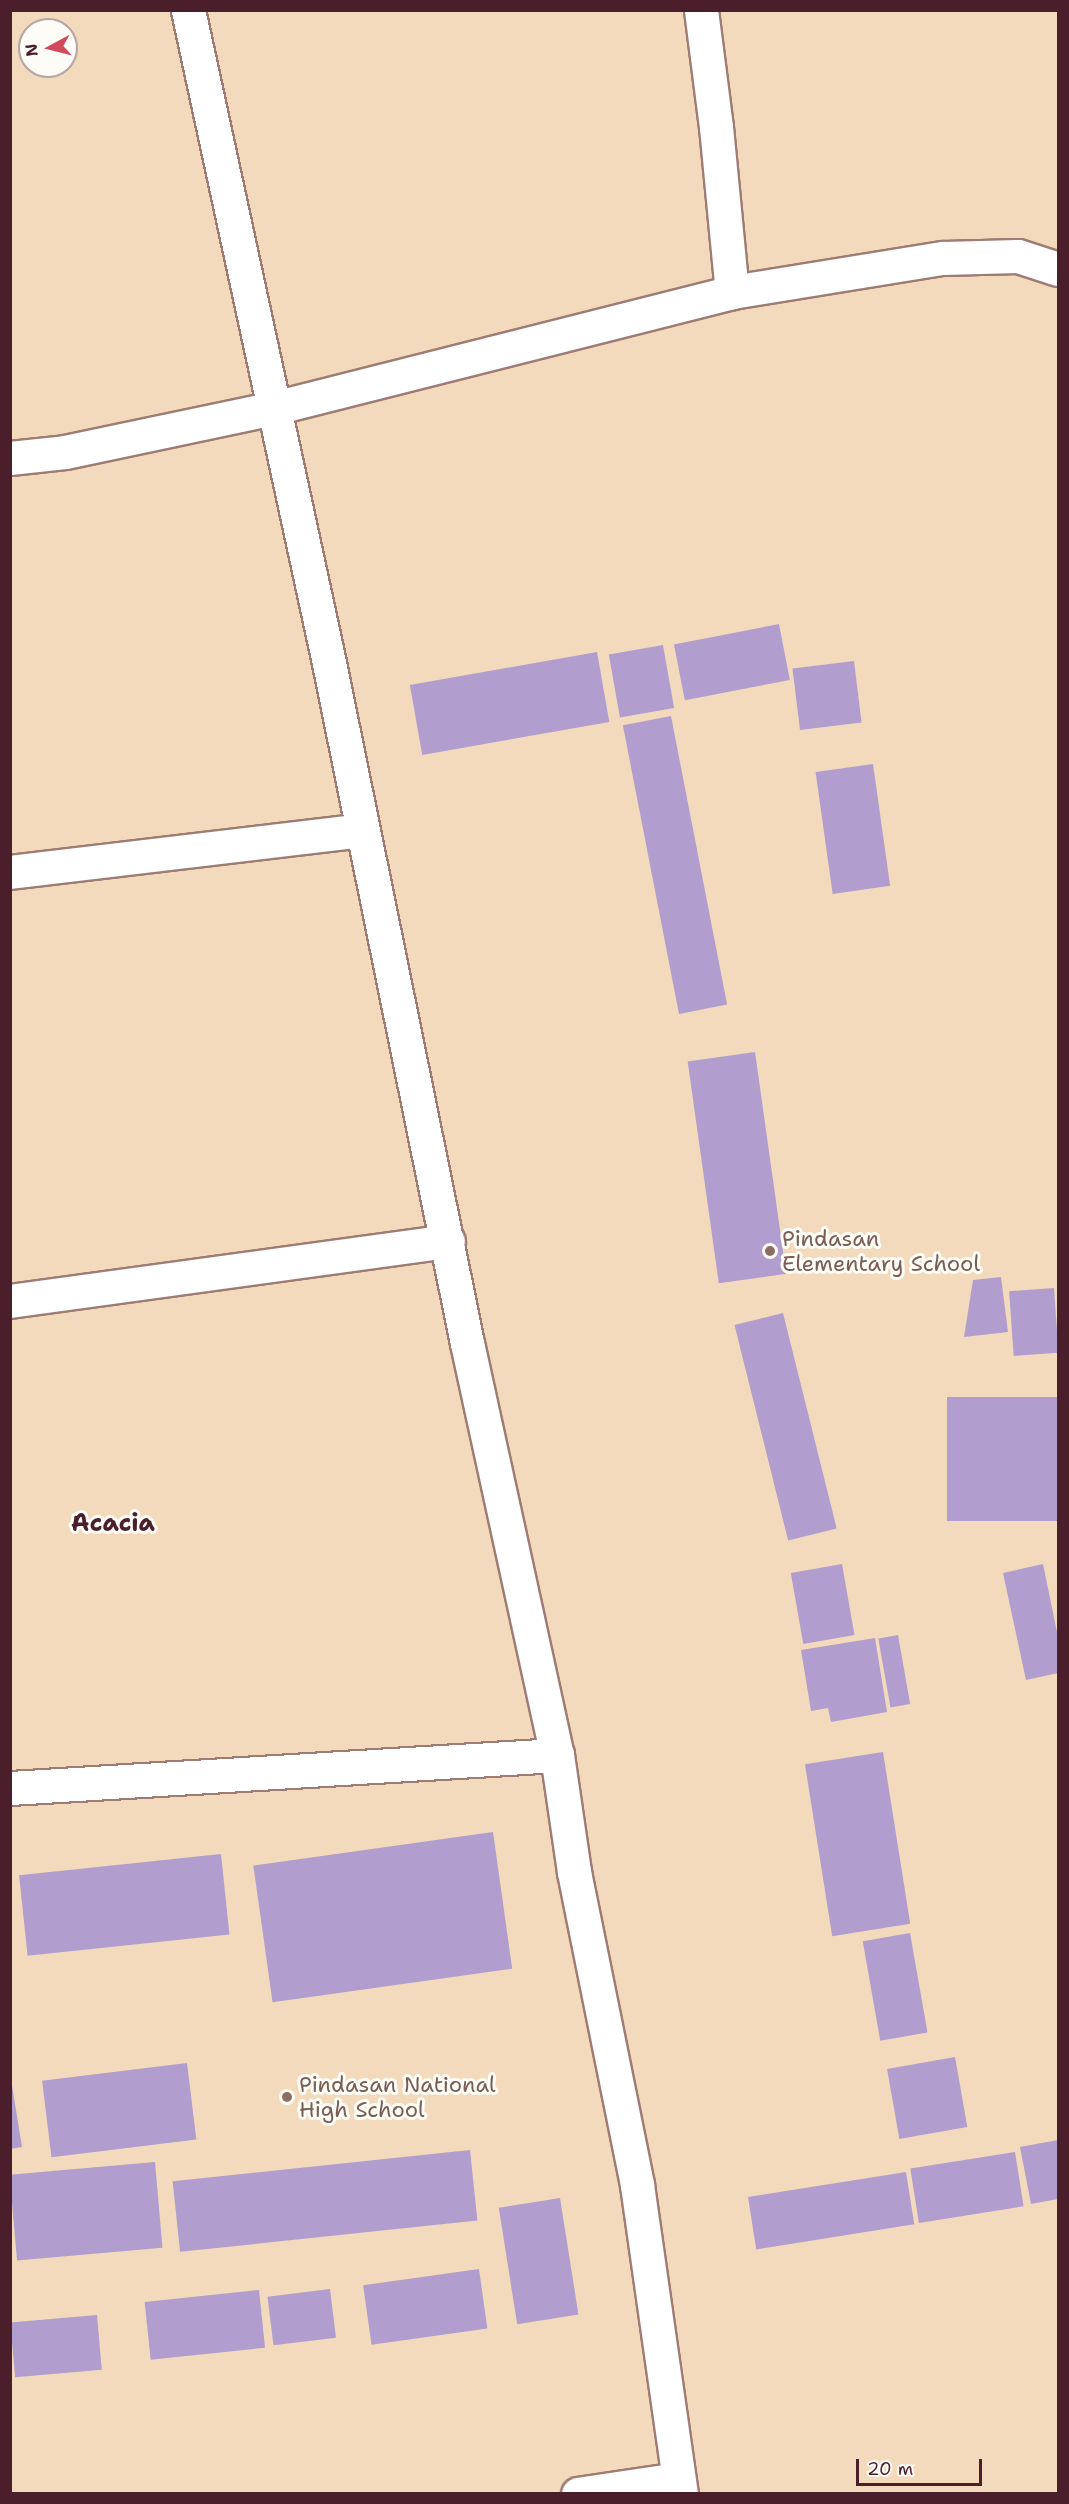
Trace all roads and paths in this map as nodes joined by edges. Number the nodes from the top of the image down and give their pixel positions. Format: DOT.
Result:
graph roads {
  1 [pos="188,10"];
  2 [pos="701,10"];
  3 [pos="1059,268"];
  4 [pos="732,292"];
  5 [pos="274,408"];
  6 [pos="10,458"];
  7 [pos="363,830"];
  8 [pos="10,872"];
  9 [pos="448,1240"];
  10 [pos="10,1301"];
  11 [pos="556,1755"];
  12 [pos="10,1788"];
  13 [pos="679,2486"];
  14 [pos="578,2493"];
  1 -- 5 [label="street"];
  2 -- 4 [label="street"];
  3 -- 4 [label="street"];
  4 -- 5 [label="street"];
  5 -- 6 [label="street"];
  5 -- 7 [label="street"];
  7 -- 8 [label="street"];
  7 -- 9 [label="street"];
  9 -- 10 [label="street"];
  9 -- 11 [label="street"];
  11 -- 12 [label="street"];
  11 -- 13 [label="street"];
  13 -- 14 [label="street"];
}
